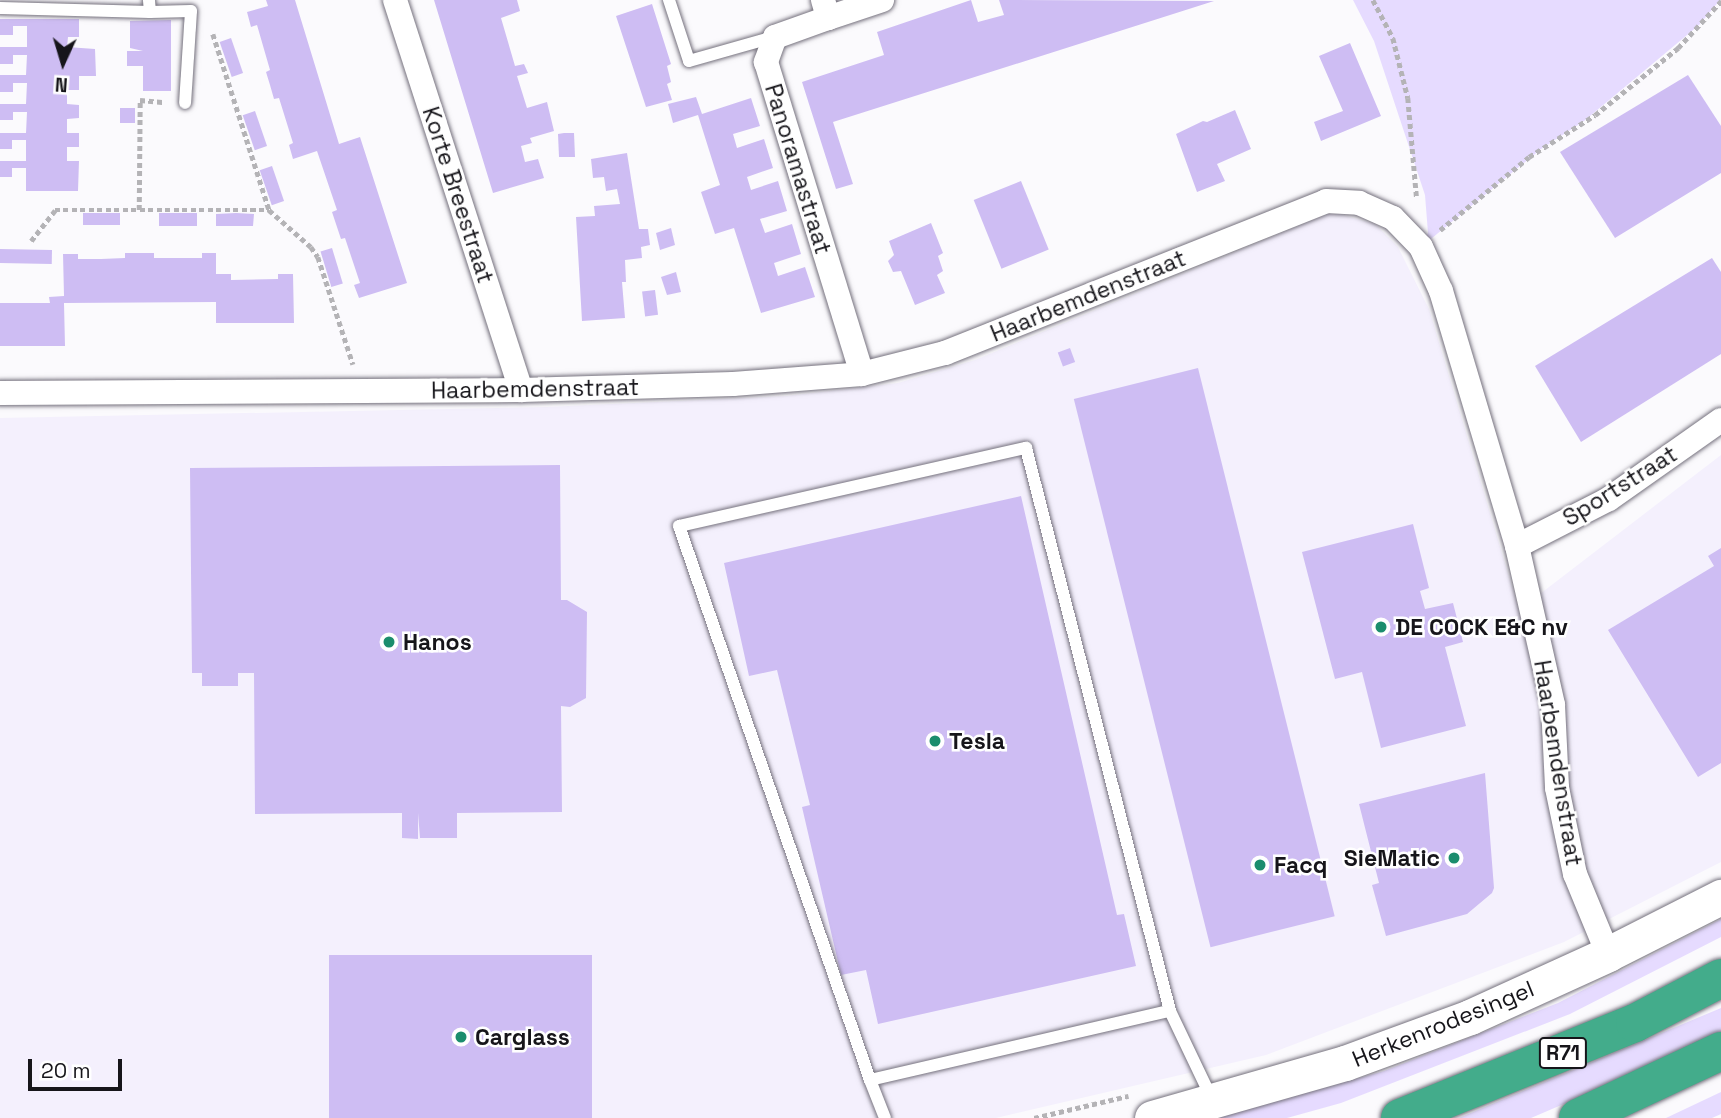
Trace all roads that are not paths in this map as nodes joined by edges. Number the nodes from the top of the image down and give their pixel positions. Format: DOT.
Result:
graph roads {
  1 [pos="395,0"];
  2 [pos="669,0"];
  3 [pos="882,0"];
  4 [pos="150,6"];
  5 [pos="0,8"];
  6 [pos="826,9"];
  7 [pos="775,37"];
  8 [pos="185,103"];
  9 [pos="862,374"];
  10 [pos="521,390"];
  11 [pos="0,393"];
  12 [pos="1721,420"];
  13 [pos="1517,546"];
  14 [pos="1721,897"];
  15 [pos="1608,954"];
  16 [pos="1721,978"];
  17 [pos="1170,1012"];
  18 [pos="1721,1051"];
  19 [pos="870,1080"];
  20 [pos="1212,1101"];
  21 [pos="886,1118"];
  22 [pos="1152,1118"];
  23 [pos="1400,1118"];
  24 [pos="1578,1118"];
  1 -- 10 [label="street, Korte Breestraat"];
  2 -- 7 [label="lane"];
  3 -- 6 [label="street"];
  4 -- 5 [label="lane"];
  4 -- 8 [label="lane"];
  6 -- 7 [label="street"];
  7 -- 9 [label="street, Panoramastraat"];
  9 -- 10 [label="street, Haarbemdenstraat"];
  9 -- 13 [label="street, Haarbemdenstraat"];
  10 -- 11 [label="street, Haarbemdenstraat"];
  12 -- 13 [label="street, Sportstraat"];
  13 -- 15 [label="street, Haarbemdenstraat"];
  14 -- 15 [label="street, Herkenrodesingel"];
  15 -- 20 [label="street, Herkenrodesingel"];
  16 -- 23 [label="highway, R71"];
  17 -- 19 [label="lane"];
  17 -- 19 [label="lane"];
  17 -- 20 [label="lane"];
  18 -- 24 [label="highway"];
  19 -- 21 [label="lane"];
  20 -- 22 [label="street, Herkenrodesingel"];
}
